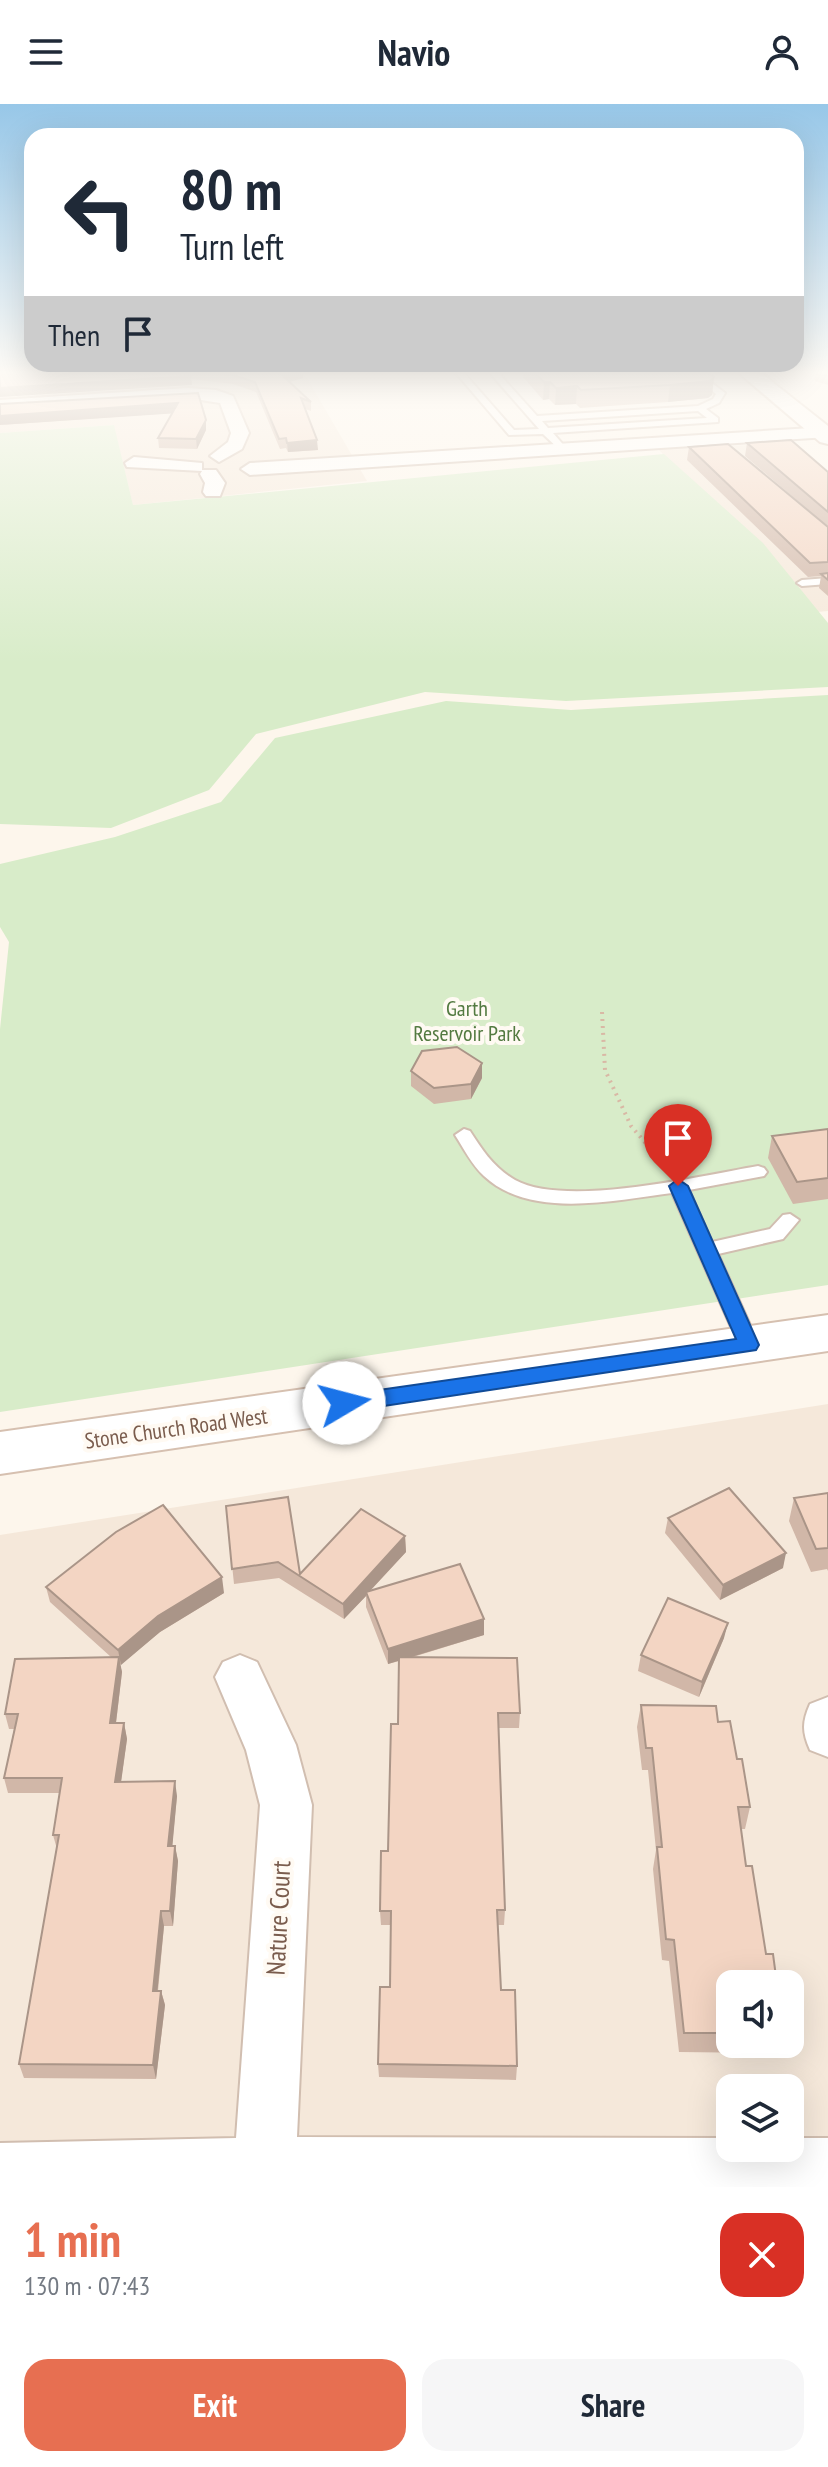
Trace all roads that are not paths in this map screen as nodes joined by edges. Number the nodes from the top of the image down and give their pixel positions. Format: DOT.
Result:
graph roads {
  1 [pos="193,470"];
  2 [pos="218,470"];
  3 [pos="218,470"];
  4 [pos="210,475"];
  5 [pos="828,581"];
  6 [pos="802,583"];
  7 [pos="464,1135"];
  8 [pos="758,1172"];
  9 [pos="676,1180"];
  10 [pos="790,1220"];
  11 [pos="709,1249"];
  12 [pos="828,1333"];
  13 [pos="749,1345"];
  14 [pos="0,1453"];
  15 [pos="240,1677"];
  16 [pos="828,1720"];
  17 [pos="828,1734"];
  18 [pos="265,2168"];
  19 [pos="828,2169"];
  20 [pos="0,2174"];
  1 -- 4 [label="street"];
  2 -- 4 [label="street"];
  3 -- 4 [label="street"];
  5 -- 6 [label="lane"];
  7 -- 9 [label="lane"];
  8 -- 9 [label="lane"];
  9 -- 11 [label="lane"];
  10 -- 11 [label="lane"];
  11 -- 13 [label="lane"];
  12 -- 13 [label="main road, Stone Church Road West"];
  13 -- 14 [label="main road, Stone Church Road West"];
  15 -- 18 [label="street, Nature Court"];
  16 -- 17 [label="street"];
  18 -- 19 [label="street"];
  18 -- 20 [label="street"];
}
